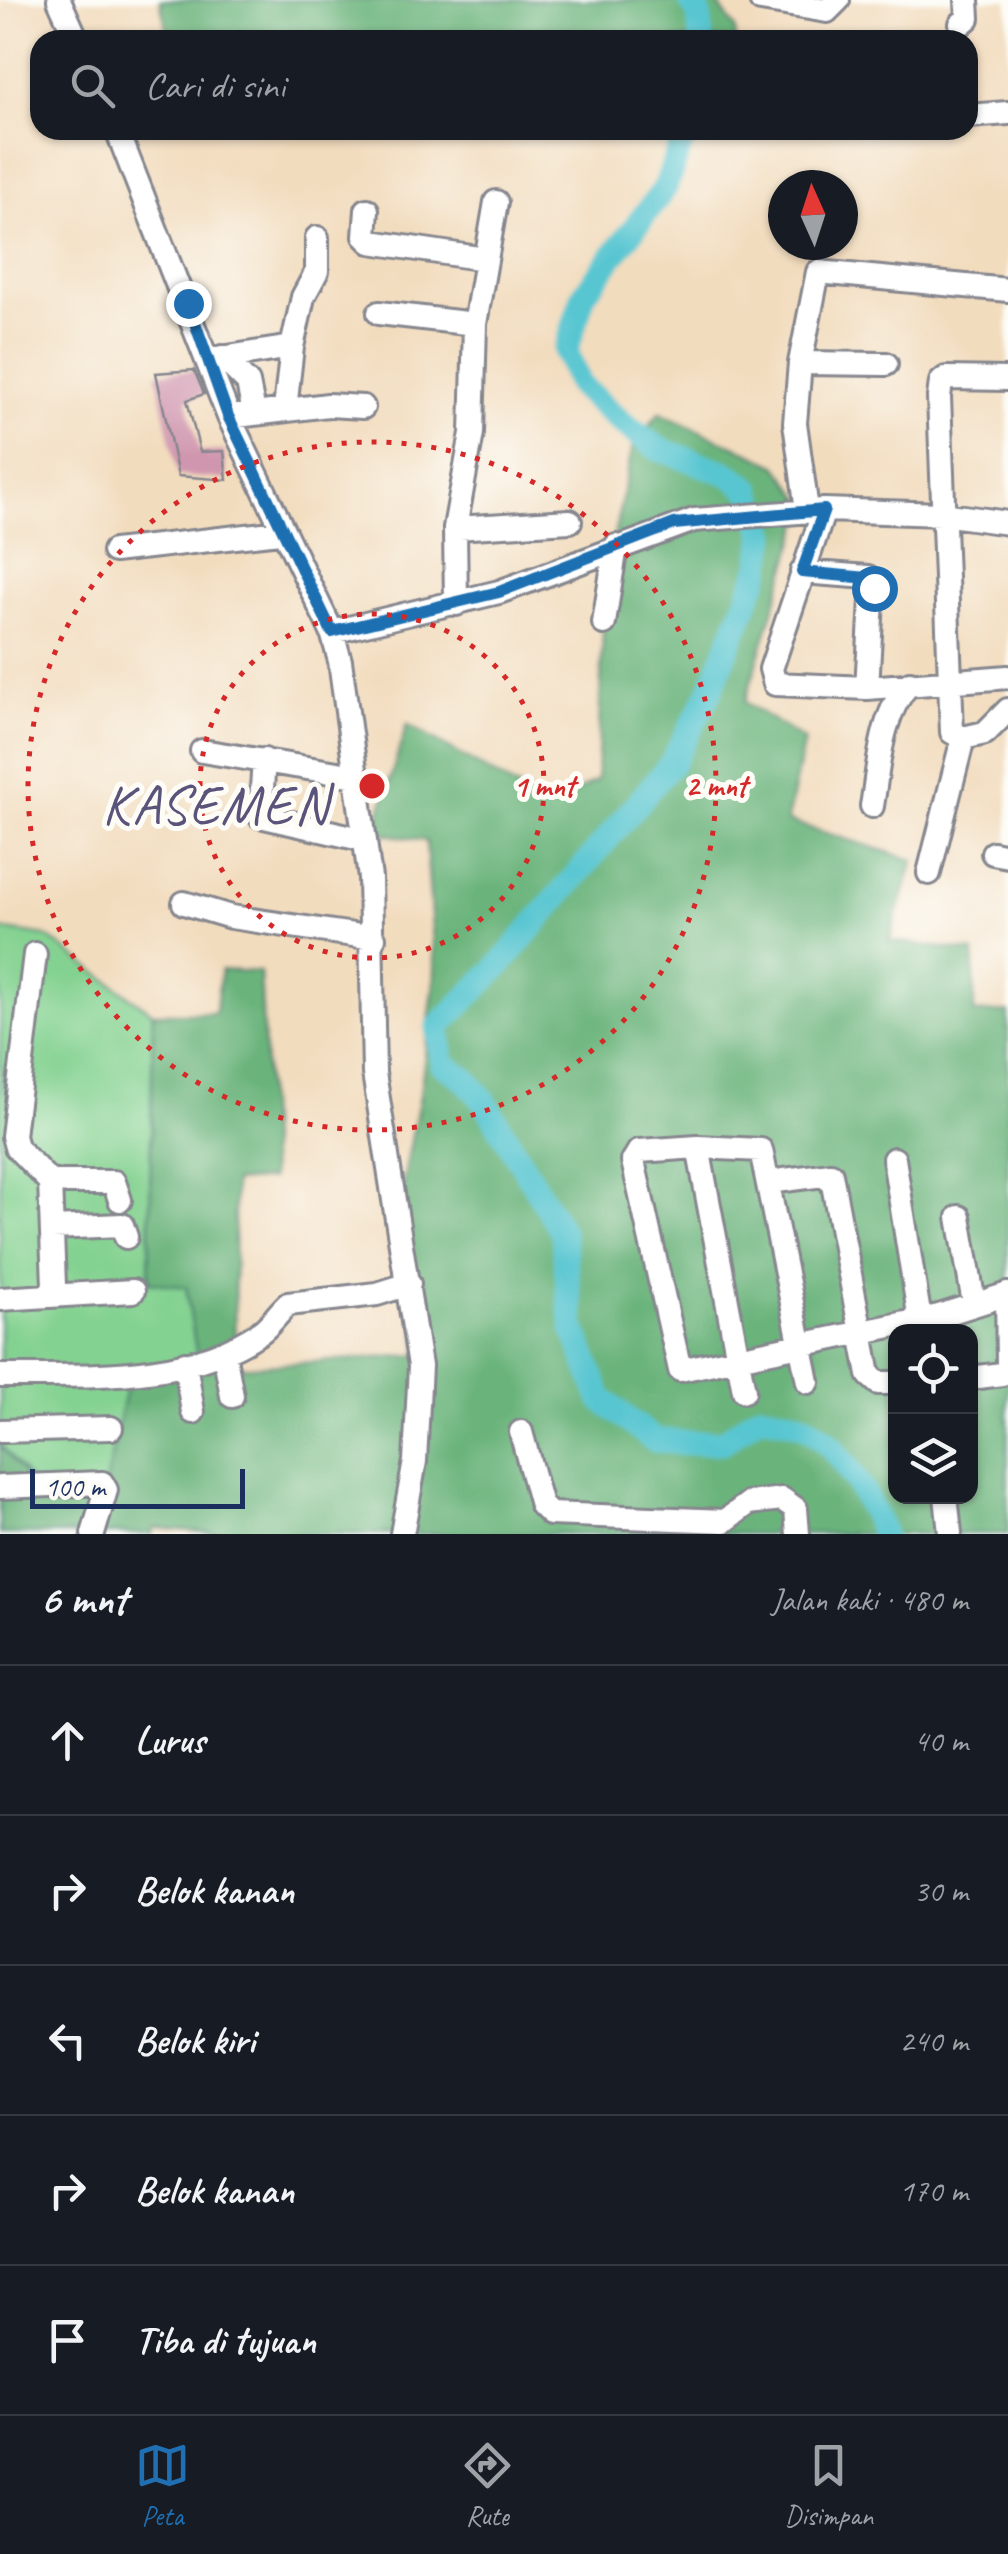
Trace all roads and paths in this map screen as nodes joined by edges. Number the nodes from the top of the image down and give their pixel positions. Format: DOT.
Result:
graph roads {
  1 [pos="58,0"];
  2 [pos="760,0"];
  3 [pos="838,0"];
  4 [pos="967,0"];
  5 [pos="961,24"];
  6 [pos="72,30"];
  7 [pos="1008,114"];
  8 [pos="978,116"];
  9 [pos="121,140"];
  10 [pos="496,202"];
  11 [pos="367,210"];
  12 [pos="317,238"];
  13 [pos="485,259"];
  14 [pos="1008,290"];
  15 [pos="379,314"];
  16 [pos="474,324"];
  17 [pos="292,347"];
  18 [pos="215,358"];
  19 [pos="800,363"];
  20 [pos="886,364"];
  21 [pos="1008,379"];
  22 [pos="363,406"];
  23 [pos="285,409"];
  24 [pos="254,413"];
  25 [pos="228,416"];
  26 [pos="810,510"];
  27 [pos="942,514"];
  28 [pos="570,521"];
  29 [pos="1008,522"];
  30 [pos="456,528"];
  31 [pos="280,532"];
  32 [pos="616,546"];
  33 [pos="114,551"];
  34 [pos="802,572"];
  35 [pos="456,604"];
  36 [pos="604,623"];
  37 [pos="332,632"];
  38 [pos="1008,677"];
  39 [pos="950,679"];
  40 [pos="910,684"];
  41 [pos="867,688"];
  42 [pos="1008,710"];
  43 [pos="963,738"];
  44 [pos="202,751"];
  45 [pos="264,760"];
  46 [pos="356,776"];
  47 [pos="872,806"];
  48 [pos="365,840"];
  49 [pos="929,873"];
  50 [pos="184,903"];
  51 [pos="374,938"];
  52 [pos="35,954"];
  53 [pos="698,1148"];
  54 [pos="894,1159"];
  55 [pos="50,1182"];
  56 [pos="769,1182"];
  57 [pos="120,1200"];
  58 [pos="959,1217"];
  59 [pos="52,1228"];
  60 [pos="126,1237"];
  61 [pos="409,1284"];
  62 [pos="133,1291"];
  63 [pos="1008,1294"];
  64 [pos="49,1296"];
  65 [pos="0,1299"];
  66 [pos="974,1302"];
  67 [pos="920,1320"];
  68 [pos="861,1329"];
  69 [pos="801,1343"];
  70 [pos="224,1352"];
  71 [pos="739,1356"];
  72 [pos="185,1363"];
  73 [pos="1008,1366"];
  74 [pos="0,1376"];
  75 [pos="978,1377"];
  76 [pos="808,1382"];
  77 [pos="888,1382"];
  78 [pos="744,1391"];
  79 [pos="232,1396"];
  80 [pos="193,1412"];
  81 [pos="111,1428"];
  82 [pos="0,1431"];
  83 [pos="522,1432"];
  84 [pos="0,1487"];
  85 [pos="947,1504"];
  86 [pos="626,1526"];
  87 [pos="92,1534"];
  88 [pos="402,1534"];
  89 [pos="798,1534"];
  90 [pos="950,1534"];
  1 -- 6 [label="street"];
  2 -- 3 [label="street"];
  4 -- 5 [label="street"];
  7 -- 8 [label="street"];
  9 -- 18 [label="street"];
  10 -- 13 [label="street"];
  11 -- 13 [label="street"];
  12 -- 17 [label="street"];
  13 -- 16 [label="street"];
  14 -- 19 [label="street"];
  15 -- 16 [label="street"];
  16 -- 30 [label="street"];
  17 -- 18 [label="street"];
  17 -- 23 [label="street"];
  18 -- 24 [label="street"];
  18 -- 25 [label="street"];
  19 -- 20 [label="street"];
  19 -- 26 [label="street"];
  21 -- 27 [label="street"];
  22 -- 23 [label="street"];
  23 -- 24 [label="street"];
  24 -- 25 [label="street"];
  25 -- 31 [label="street"];
  26 -- 27 [label="street"];
  26 -- 32 [label="street"];
  26 -- 34 [label="street"];
  27 -- 29 [label="street"];
  27 -- 39 [label="street"];
  28 -- 30 [label="street"];
  30 -- 35 [label="street"];
  31 -- 33 [label="street"];
  31 -- 37 [label="street"];
  32 -- 35 [label="street"];
  32 -- 36 [label="street"];
  34 -- 41 [label="street"];
  34 -- 41 [label="street"];
  35 -- 37 [label="street"];
  37 -- 46 [label="street"];
  38 -- 39 [label="street"];
  39 -- 40 [label="street"];
  39 -- 43 [label="street"];
  40 -- 41 [label="street"];
  40 -- 47 [label="street"];
  42 -- 43 [label="street"];
  43 -- 49 [label="street"];
  44 -- 45 [label="street"];
  45 -- 46 [label="street"];
  45 -- 48 [label="street"];
  46 -- 48 [label="street"];
  48 -- 51 [label="street"];
  50 -- 51 [label="street"];
  51 -- 61 [label="street"];
  52 -- 55 [label="street"];
  53 -- 56 [label="street"];
  53 -- 71 [label="street"];
  53 -- 71 [label="street"];
  54 -- 67 [label="street"];
  55 -- 57 [label="street"];
  55 -- 59 [label="street"];
  56 -- 68 [label="street"];
  56 -- 69 [label="street"];
  58 -- 66 [label="street"];
  59 -- 60 [label="street"];
  59 -- 64 [label="street"];
  61 -- 70 [label="street"];
  61 -- 88 [label="street"];
  62 -- 64 [label="street"];
  63 -- 66 [label="street"];
  63 -- 73 [label="street"];
  64 -- 65 [label="street"];
  66 -- 67 [label="street"];
  67 -- 68 [label="street"];
  68 -- 69 [label="street"];
  68 -- 77 [label="street"];
  69 -- 71 [label="street"];
  69 -- 76 [label="street"];
  70 -- 72 [label="street"];
  70 -- 79 [label="street"];
  71 -- 78 [label="street"];
  72 -- 74 [label="street"];
  72 -- 80 [label="street"];
  73 -- 75 [label="street"];
  81 -- 82 [label="street"];
  83 -- 86 [label="street"];
  84 -- 87 [label="street"];
  85 -- 90 [label="street"];
  86 -- 89 [label="street"];
}
